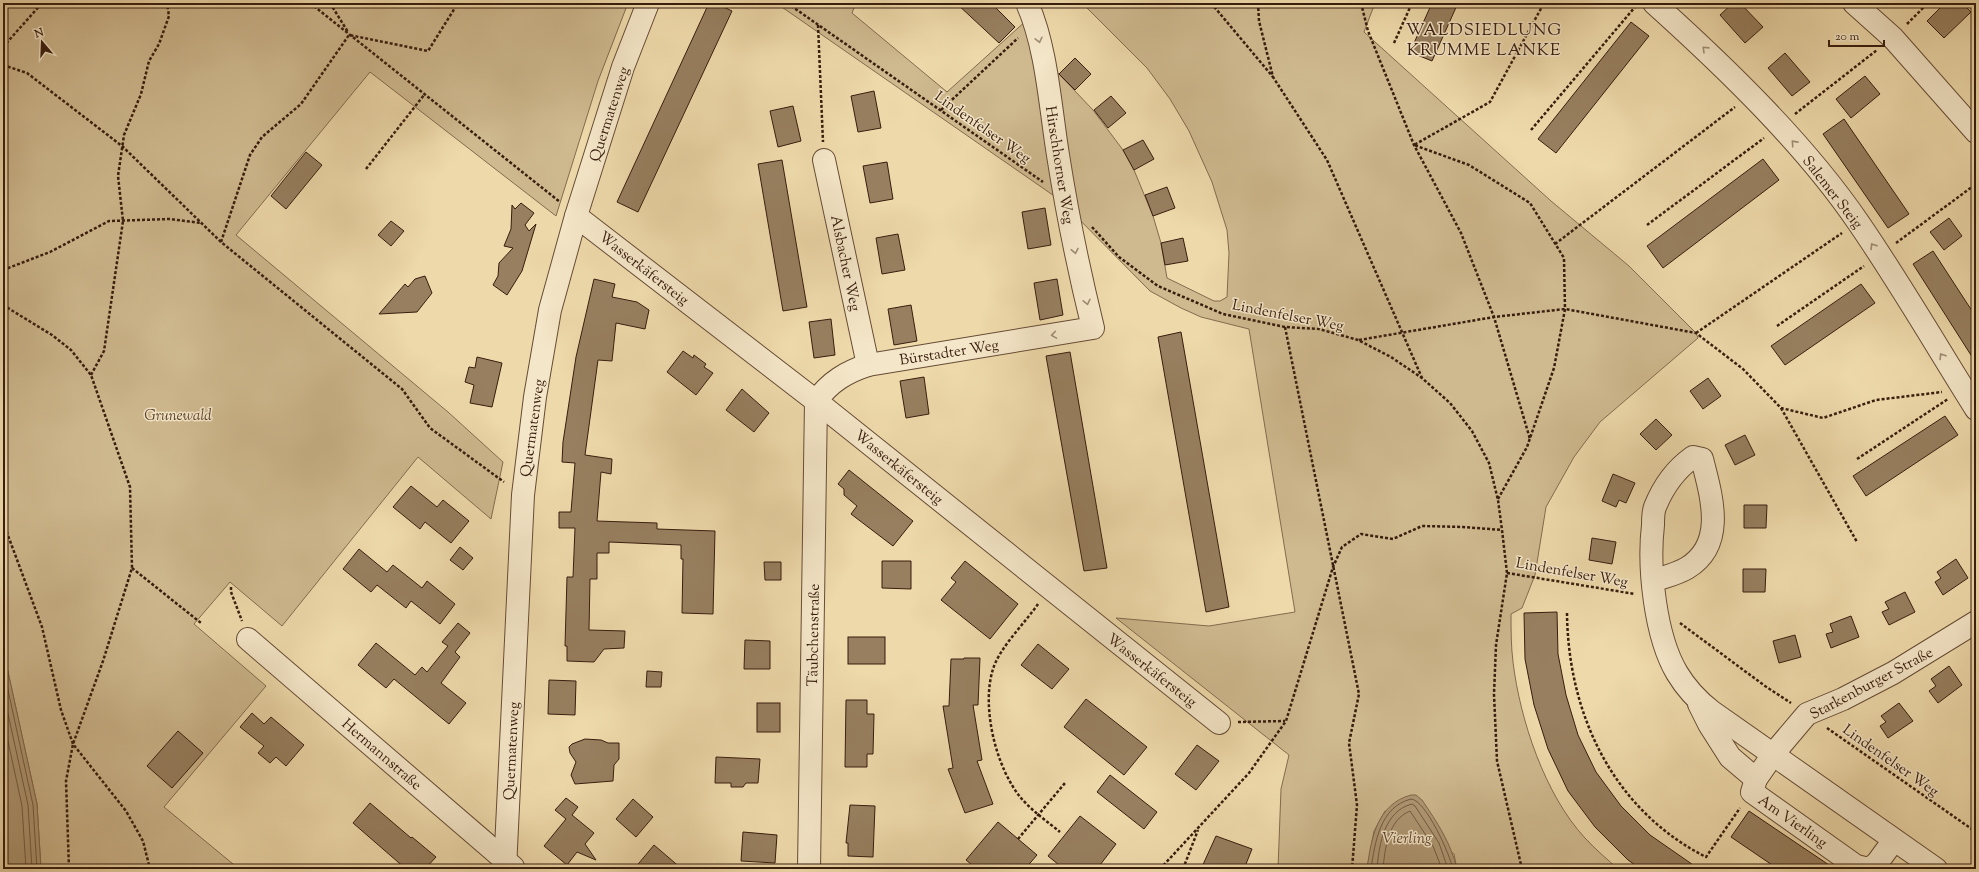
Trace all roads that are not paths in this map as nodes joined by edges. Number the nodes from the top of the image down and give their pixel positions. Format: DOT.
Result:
graph roads {
  1 [pos="648,3"];
  2 [pos="1654,3"];
  3 [pos="1854,3"];
  4 [pos="1031,12"];
  5 [pos="1976,132"];
  6 [pos="824,160"];
  7 [pos="576,216"];
  8 [pos="1093,328"];
  9 [pos="868,365"];
  10 [pos="816,401"];
  11 [pos="1976,410"];
  12 [pos="1653,581"];
  13 [pos="1976,622"];
  14 [pos="248,639"];
  15 [pos="1697,700"];
  16 [pos="1219,723"];
  17 [pos="1774,753"];
  18 [pos="1754,785"];
  19 [pos="1894,840"];
  20 [pos="509,866"];
  21 [pos="809,869"];
  22 [pos="1869,869"];
  23 [pos="1936,869"];
  1 -- 7 [label="street, Quermatenweg"];
  11 -- 2 [label="street, Salemer Steig, one-way"];
  3 -- 5 [label="street"];
  4 -- 8 [label="street, Hirschhorner Weg, one-way"];
  6 -- 9 [label="street, Alsbacher Weg"];
  7 -- 10 [label="street, Wasserkäfersteig"];
  7 -- 20 [label="street, Quermatenweg"];
  8 -- 9 [label="street, Bürstadter Weg, one-way"];
  9 -- 10 [label="street, Bürstadter Weg"];
  10 -- 16 [label="street, Wasserkäfersteig"];
  10 -- 21 [label="street, Täubchenstraße"];
  12 -- 12 [label="street, Am Vierling"];
  12 -- 15 [label="street, Am Vierling"];
  13 -- 17 [label="street, Starkenburger Straße"];
  14 -- 20 [label="street, Hermannstraße"];
  15 -- 17 [label="street, Am Vierling"];
  15 -- 18 [label="street, Am Vierling"];
  17 -- 18 [label="street, Starkenburger Straße"];
  17 -- 19 [label="street, Am Vierling"];
  18 -- 22 [label="street, Am Vierling"];
  19 -- 22 [label="street, Am Vierling"];
  19 -- 23 [label="street, Am Vierling"];
}
